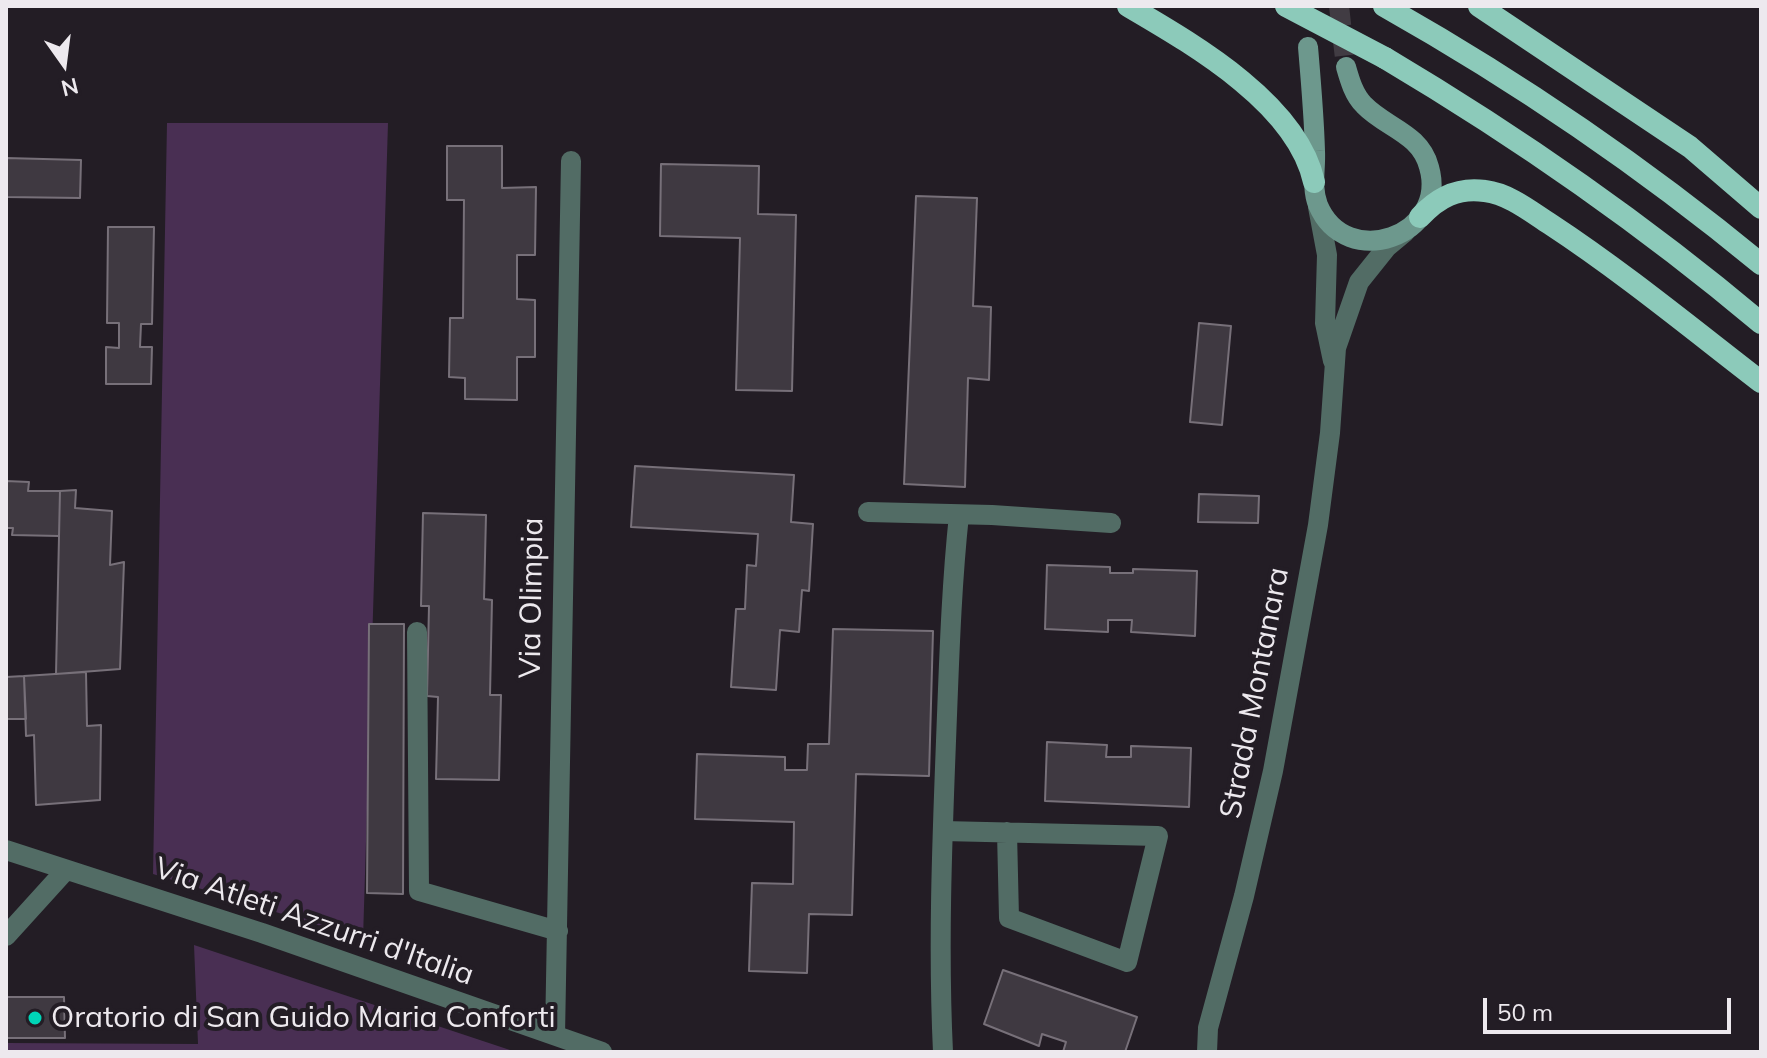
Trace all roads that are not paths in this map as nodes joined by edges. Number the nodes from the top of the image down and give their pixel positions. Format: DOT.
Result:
graph roads {
  1 [pos="1128,6"];
  2 [pos="1286,6"];
  3 [pos="1384,6"];
  4 [pos="1479,6"];
  5 [pos="1308,47"];
  6 [pos="1346,67"];
  7 [pos="571,161"];
  8 [pos="1314,188"];
  9 [pos="1761,208"];
  10 [pos="1416,222"];
  11 [pos="1761,264"];
  12 [pos="1761,323"];
  13 [pos="1334,364"];
  14 [pos="1761,382"];
  15 [pos="868,512"];
  16 [pos="959,515"];
  17 [pos="1111,523"];
  18 [pos="417,632"];
  19 [pos="943,831"];
  20 [pos="1007,832"];
  21 [pos="6,850"];
  22 [pos="65,871"];
  23 [pos="558,931"];
  24 [pos="6,936"];
  25 [pos="1208,1028"];
  26 [pos="555,1035"];
  27 [pos="602,1052"];
  28 [pos="943,1052"];
  29 [pos="1194,1052"];
  30 [pos="1207,1052"];
  1 -- 8 [label="highway"];
  2 -- 12 [label="highway, bridge"];
  3 -- 11 [label="highway"];
  4 -- 9 [label="highway"];
  5 -- 8 [label="main road, Strada Montanara"];
  6 -- 10 [label="main road"];
  7 -- 23 [label="street, Via Olimpia"];
  8 -- 10 [label="main road"];
  8 -- 13 [label="street, Strada Montanara"];
  10 -- 13 [label="street, Strada Montanara"];
  10 -- 14 [label="highway"];
  13 -- 25 [label="street, Strada Montanara"];
  15 -- 16 [label="street"];
  16 -- 17 [label="street"];
  16 -- 19 [label="street"];
  18 -- 23 [label="street"];
  19 -- 20 [label="street"];
  19 -- 28 [label="street"];
  20 -- 20 [label="street"];
  21 -- 22 [label="street, Via Atleti Azzurri d'Italia"];
  22 -- 24 [label="street"];
  22 -- 26 [label="street, Via Atleti Azzurri d'Italia"];
  23 -- 26 [label="street, Via Olimpia"];
  25 -- 29 [label="street, Strada Montanara"];
  25 -- 30 [label="street, Strada Montanara"];
  26 -- 27 [label="street, Via Atleti Azzurri d'Italia"];
}
